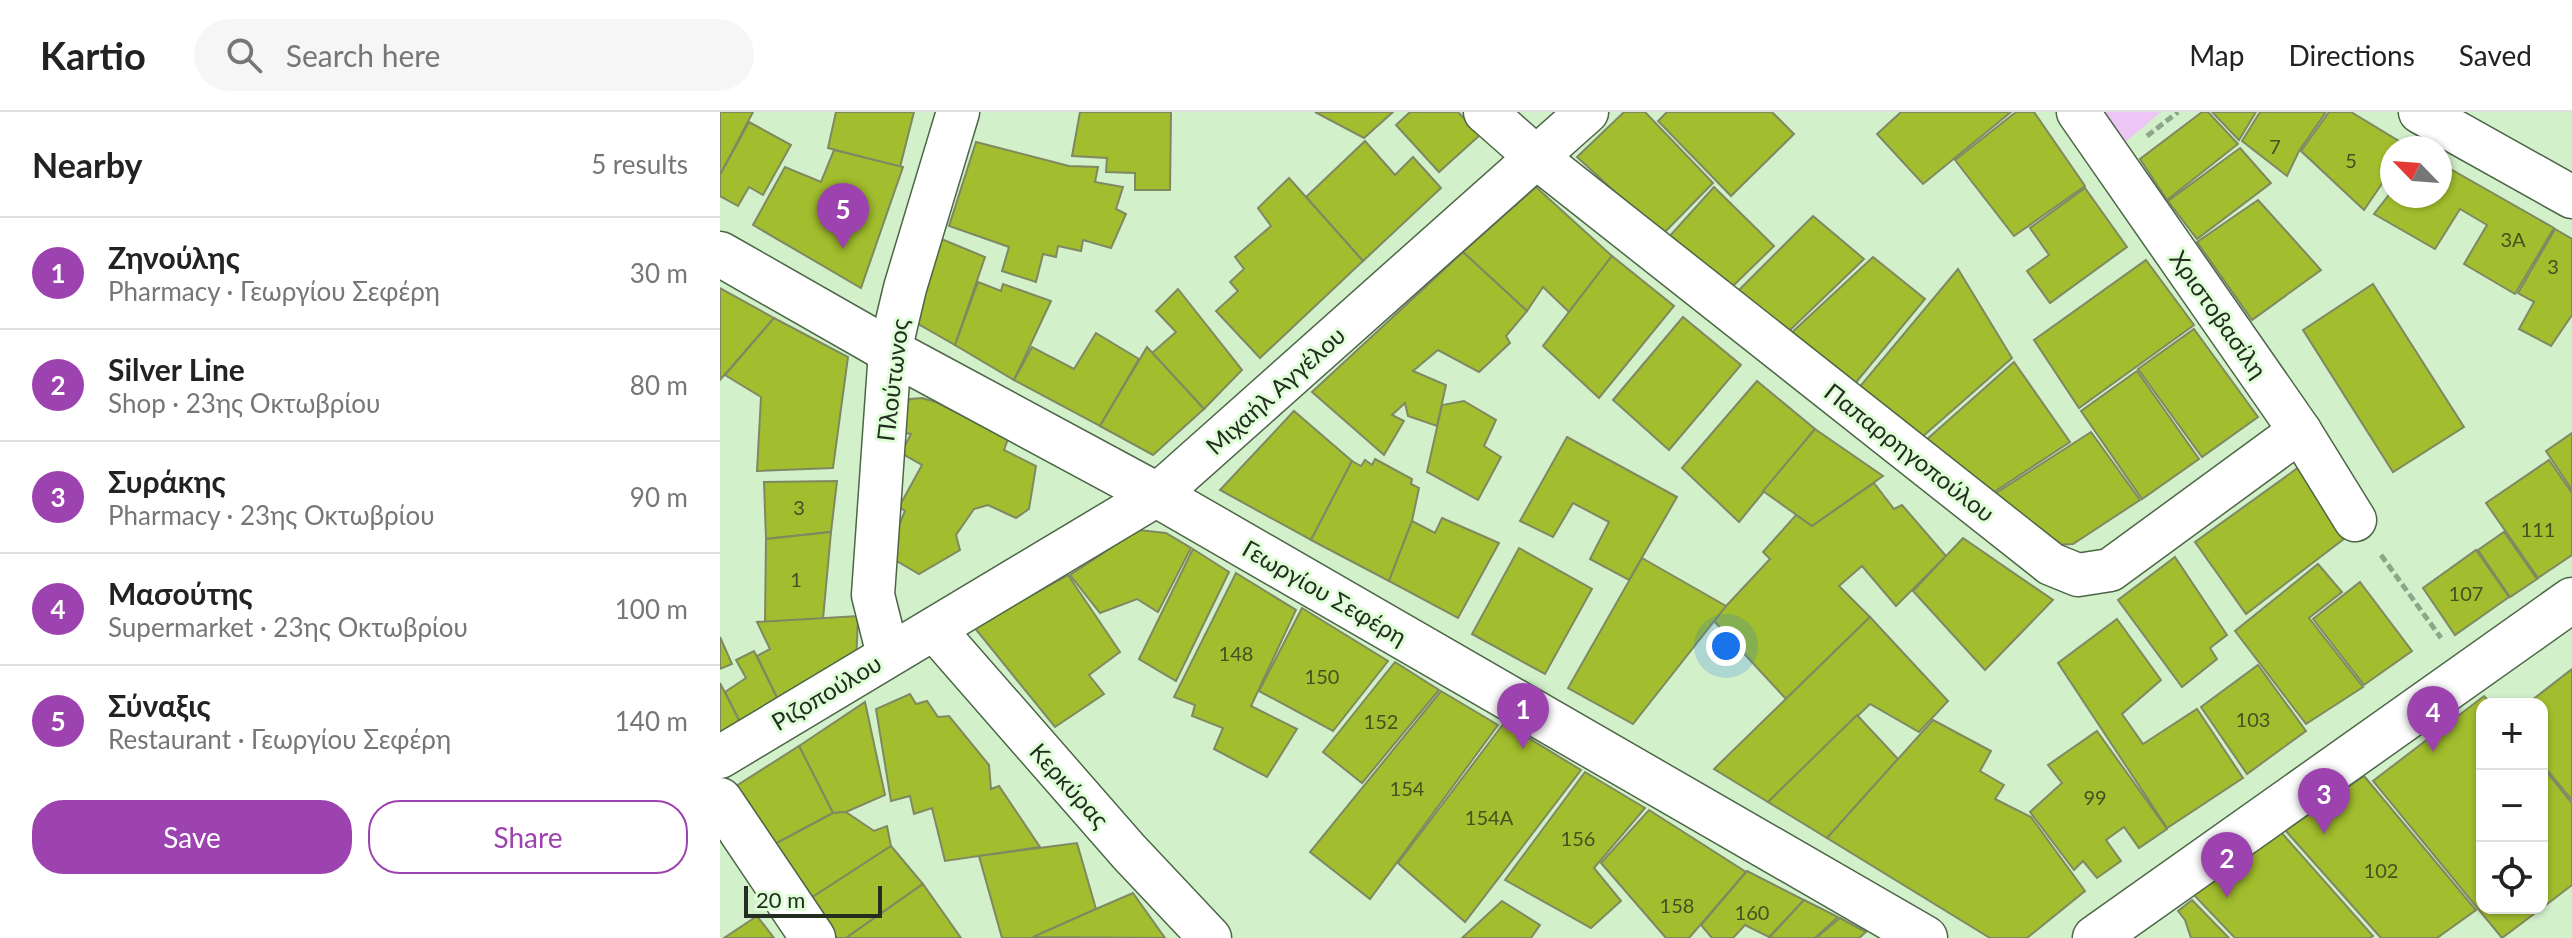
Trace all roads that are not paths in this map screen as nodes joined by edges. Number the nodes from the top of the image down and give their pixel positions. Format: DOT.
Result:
graph roads {
  1 [pos="958,112"];
  2 [pos="1485,112"];
  3 [pos="1587,112"];
  4 [pos="2078,112"];
  5 [pos="2420,112"];
  6 [pos="1536,157"];
  7 [pos="2572,197"];
  8 [pos="720,254"];
  9 [pos="890,351"];
  10 [pos="2300,431"];
  11 [pos="1157,495"];
  12 [pos="2355,520"];
  13 [pos="2572,600"];
  14 [pos="934,629"];
  15 [pos="888,655"];
  16 [pos="720,757"];
  17 [pos="720,800"];
  18 [pos="813,938"];
  19 [pos="1210,938"];
  20 [pos="1925,938"];
  21 [pos="2095,938"];
  1 -- 9 [label="street, Πλούτωνος"];
  2 -- 6 [label="street, Παπαρρηγοπούλου"];
  3 -- 6 [label="street, Μιχαήλ Αγγέλου"];
  4 -- 10 [label="street, Χριστοβασίλη"];
  5 -- 7 [label="street"];
  6 -- 10 [label="street, Παπαρρηγοπούλου"];
  6 -- 11 [label="street, Μιχαήλ Αγγέλου"];
  8 -- 9 [label="street, Γεωργίου Σεφέρη"];
  9 -- 11 [label="street, Γεωργίου Σεφέρη"];
  9 -- 15 [label="street, Πλούτωνος"];
  10 -- 12 [label="street, Χριστοβασίλη"];
  11 -- 14 [label="street, Μιχαήλ Αγγέλου"];
  11 -- 20 [label="street, Γεωργίου Σεφέρη"];
  13 -- 21 [label="street"];
  14 -- 15 [label="street, Ριζοπούλου"];
  14 -- 19 [label="street, Κερκύρας"];
  15 -- 16 [label="street, Ριζοπούλου"];
  17 -- 18 [label="street"];
}
